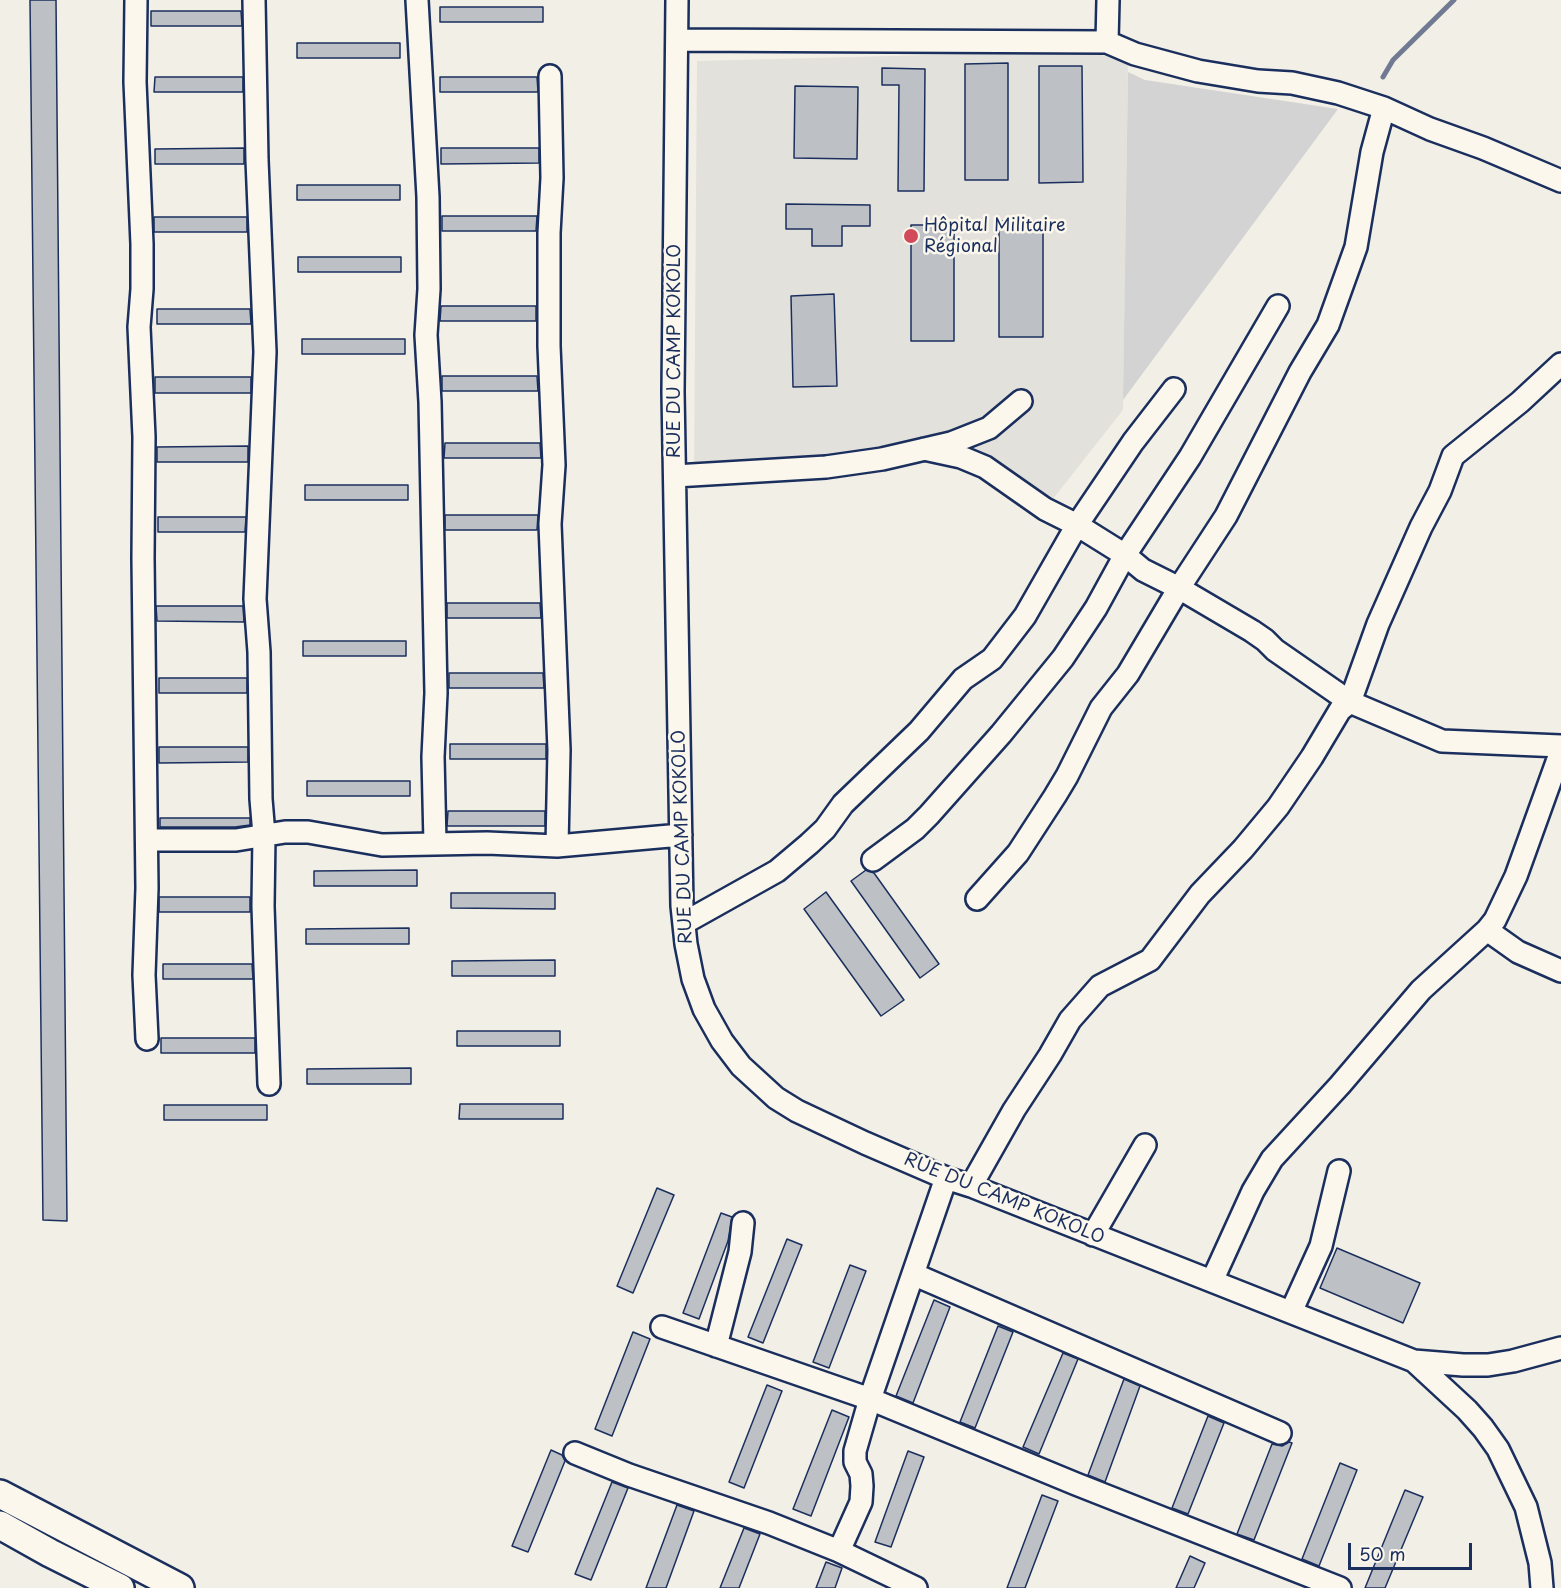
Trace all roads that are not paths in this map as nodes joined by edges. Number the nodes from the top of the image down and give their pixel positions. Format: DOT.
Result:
graph roads {
  1 [pos="136,0"];
  2 [pos="254,0"];
  3 [pos="417,0"];
  4 [pos="677,0"];
  5 [pos="1108,0"];
  6 [pos="678,40"];
  7 [pos="1107,42"];
  8 [pos="550,76"];
  9 [pos="1384,108"];
  10 [pos="1561,181"];
  11 [pos="1278,306"];
  12 [pos="1561,364"];
  13 [pos="1174,389"];
  14 [pos="1021,401"];
  15 [pos="924,449"];
  16 [pos="675,476"];
  17 [pos="1077,525"];
  18 [pos="1125,555"];
  19 [pos="1179,588"];
  20 [pos="1350,702"];
  21 [pos="1561,746"];
  22 [pos="1561,751"];
  23 [pos="264,835"];
  24 [pos="681,835"];
  25 [pos="147,840"];
  26 [pos="435,843"];
  27 [pos="557,846"];
  28 [pos="873,860"];
  29 [pos="977,898"];
  30 [pos="684,923"];
  31 [pos="1487,930"];
  32 [pos="1561,971"];
  33 [pos="147,1039"];
  34 [pos="269,1084"];
  35 [pos="1145,1145"];
  36 [pos="1339,1171"];
  37 [pos="946,1178"];
  38 [pos="971,1186"];
  39 [pos="743,1223"];
  40 [pos="1093,1235"];
  41 [pos="913,1274"];
  42 [pos="1212,1281"];
  43 [pos="1291,1312"];
  44 [pos="662,1327"];
  45 [pos="716,1346"];
  46 [pos="1561,1348"];
  47 [pos="1414,1361"];
  48 [pos="870,1399"];
  49 [pos="1280,1433"];
  50 [pos="575,1453"];
  51 [pos="0,1494"];
  52 [pos="0,1525"];
  53 [pos="839,1551"];
  54 [pos="120,1588"];
  55 [pos="180,1588"];
  56 [pos="916,1588"];
  57 [pos="1340,1588"];
  58 [pos="1542,1588"];
  1 -- 25 [label="street"];
  2 -- 23 [label="street"];
  3 -- 26 [label="street"];
  4 -- 6 [label="street, RUE DU CAMP KOKOLO"];
  5 -- 7 [label="street"];
  6 -- 7 [label="street"];
  6 -- 16 [label="street, RUE DU CAMP KOKOLO"];
  7 -- 9 [label="street"];
  8 -- 27 [label="street"];
  9 -- 10 [label="street"];
  9 -- 19 [label="street"];
  11 -- 18 [label="street"];
  12 -- 20 [label="street"];
  13 -- 17 [label="street"];
  14 -- 15 [label="street"];
  15 -- 16 [label="street"];
  15 -- 17 [label="street"];
  16 -- 24 [label="street, RUE DU CAMP KOKOLO"];
  17 -- 18 [label="street"];
  17 -- 30 [label="street"];
  18 -- 19 [label="street"];
  18 -- 28 [label="street"];
  19 -- 20 [label="street"];
  19 -- 29 [label="street"];
  20 -- 21 [label="street"];
  20 -- 38 [label="street"];
  22 -- 31 [label="street"];
  23 -- 25 [label="street"];
  23 -- 26 [label="street"];
  23 -- 34 [label="street"];
  24 -- 27 [label="street"];
  24 -- 30 [label="street, RUE DU CAMP KOKOLO"];
  25 -- 33 [label="street"];
  26 -- 27 [label="street"];
  30 -- 37 [label="street, RUE DU CAMP KOKOLO"];
  31 -- 32 [label="street"];
  31 -- 42 [label="street"];
  35 -- 40 [label="street"];
  36 -- 43 [label="street"];
  37 -- 38 [label="street, RUE DU CAMP KOKOLO"];
  37 -- 41 [label="street"];
  38 -- 40 [label="street, RUE DU CAMP KOKOLO"];
  39 -- 45 [label="street"];
  40 -- 42 [label="street, RUE DU CAMP KOKOLO"];
  41 -- 48 [label="street"];
  41 -- 49 [label="street"];
  42 -- 43 [label="street, RUE DU CAMP KOKOLO"];
  43 -- 47 [label="street, RUE DU CAMP KOKOLO"];
  44 -- 45 [label="street"];
  45 -- 48 [label="street"];
  46 -- 47 [label="street, RUE DU CAMP KOKOLO"];
  47 -- 58 [label="street, RUE DU CAMP KOKOLO"];
  48 -- 53 [label="street"];
  48 -- 57 [label="street"];
  50 -- 53 [label="street"];
  51 -- 55 [label="main road"];
  52 -- 54 [label="main road"];
  53 -- 56 [label="street"];
}
